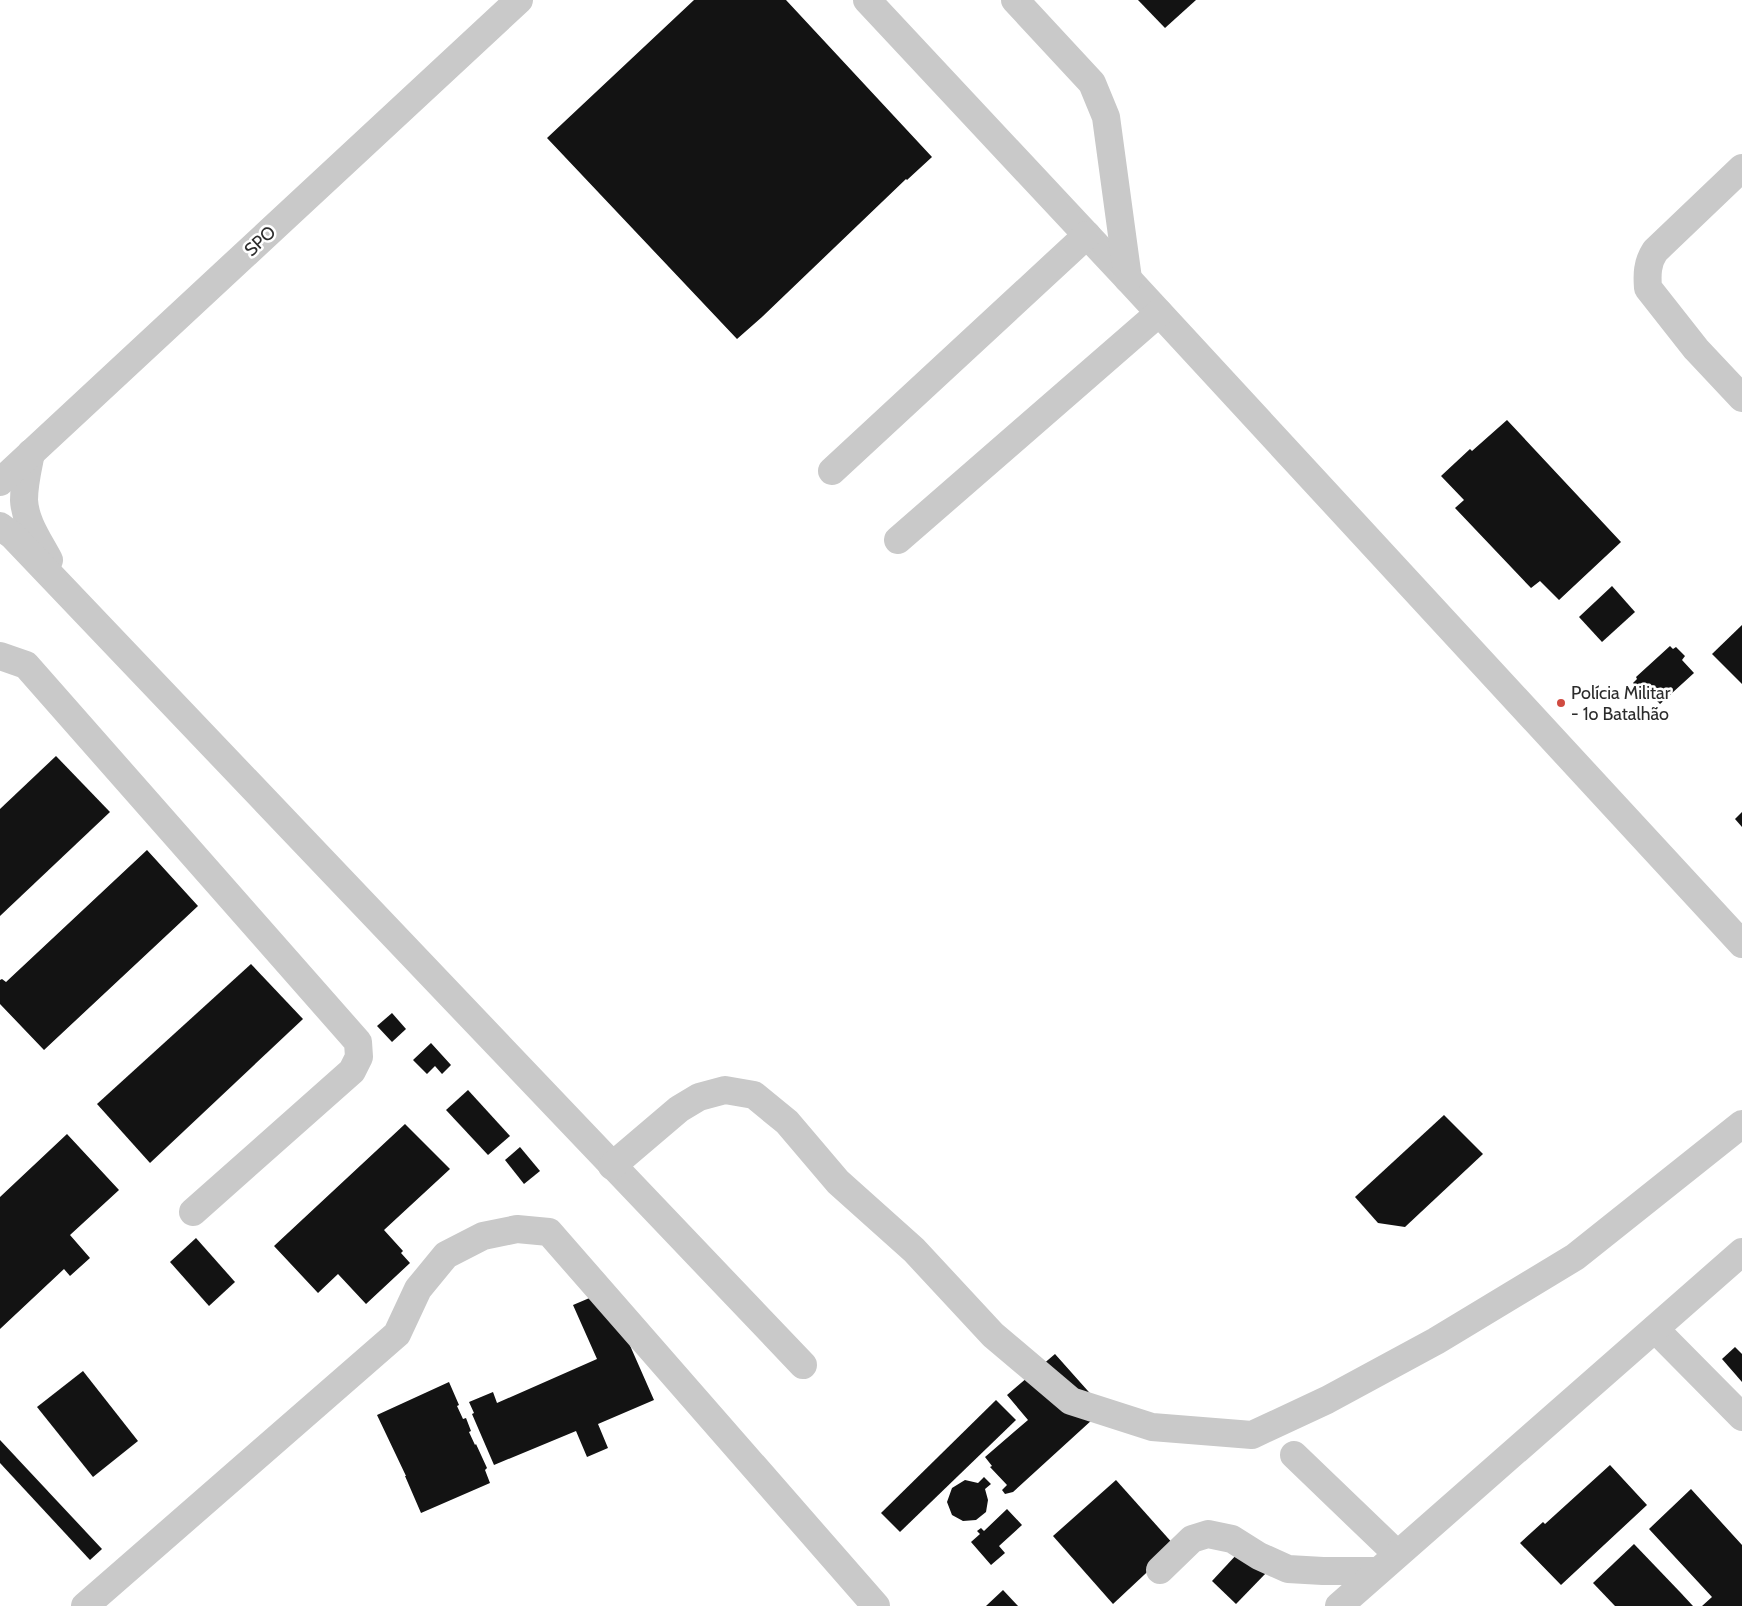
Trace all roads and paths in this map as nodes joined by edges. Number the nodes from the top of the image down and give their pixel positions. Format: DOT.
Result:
graph roads {
  1 [pos="519,0"];
  2 [pos="867,0"];
  3 [pos="1015,0"];
  4 [pos="1742,168"];
  5 [pos="1087,235"];
  6 [pos="1128,279"];
  7 [pos="1159,313"];
  8 [pos="1742,398"];
  9 [pos="31,453"];
  10 [pos="832,471"];
  11 [pos="0,482"];
  12 [pos="0,526"];
  13 [pos="898,540"];
  14 [pos="69,597"];
  15 [pos="0,656"];
  16 [pos="1742,944"];
  17 [pos="1742,1124"];
  18 [pos="612,1166"];
  19 [pos="193,1212"];
  20 [pos="1742,1252"];
  21 [pos="1655,1329"];
  22 [pos="803,1365"];
  23 [pos="1742,1417"];
  24 [pos="1294,1455"];
  25 [pos="1388,1562"];
  26 [pos="1160,1570"];
  27 [pos="86,1606"];
  28 [pos="876,1606"];
  29 [pos="1338,1606"];
  1 -- 9 [label="street, SPO"];
  2 -- 5 [label="street"];
  3 -- 6 [label="street"];
  4 -- 8 [label="street"];
  5 -- 6 [label="street"];
  5 -- 10 [label="street"];
  6 -- 7 [label="street"];
  7 -- 13 [label="street"];
  7 -- 16 [label="street"];
  9 -- 11 [label="street, SPO"];
  9 -- 14 [label="street"];
  12 -- 14 [label="street"];
  14 -- 18 [label="street"];
  15 -- 19 [label="street"];
  17 -- 18 [label="street"];
  18 -- 22 [label="street"];
  20 -- 21 [label="street"];
  21 -- 23 [label="street"];
  21 -- 25 [label="street"];
  24 -- 25 [label="street"];
  25 -- 26 [label="street"];
  25 -- 29 [label="street"];
  27 -- 28 [label="street"];
}
